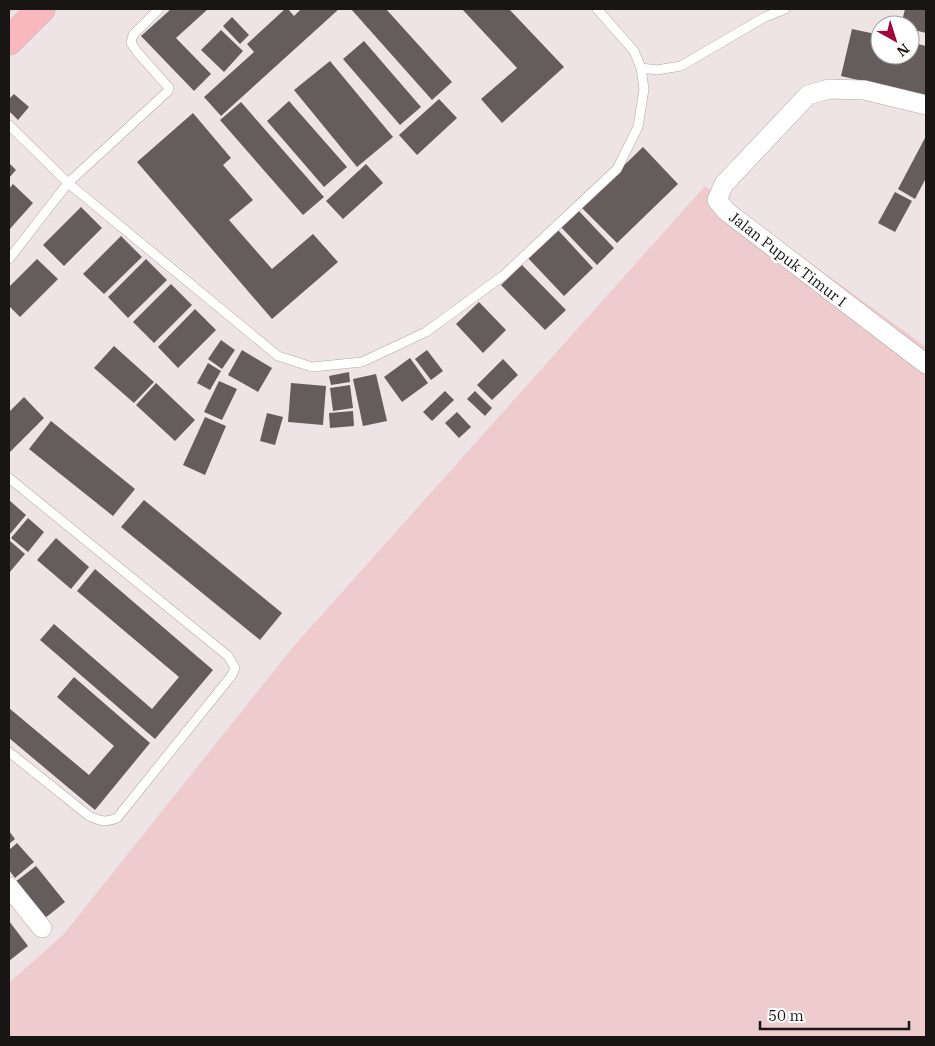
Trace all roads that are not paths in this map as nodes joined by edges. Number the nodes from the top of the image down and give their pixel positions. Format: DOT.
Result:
graph roads {
  1 [pos="41,9"];
  2 [pos="159,9"];
  3 [pos="597,9"];
  4 [pos="785,9"];
  5 [pos="9,41"];
  6 [pos="641,68"];
  7 [pos="926,105"];
  8 [pos="9,125"];
  9 [pos="68,183"];
  10 [pos="9,259"];
  11 [pos="926,364"];
  12 [pos="9,478"];
  13 [pos="9,752"];
  14 [pos="9,886"];
  15 [pos="42,928"];
  1 -- 5 [label="highway"];
  2 -- 9 [label="lane"];
  3 -- 6 [label="lane"];
  4 -- 6 [label="lane"];
  6 -- 9 [label="lane"];
  7 -- 11 [label="street, Jalan Pupuk Timur I"];
  8 -- 9 [label="lane"];
  9 -- 10 [label="lane"];
  12 -- 13 [label="lane"];
  14 -- 15 [label="street"];
}
